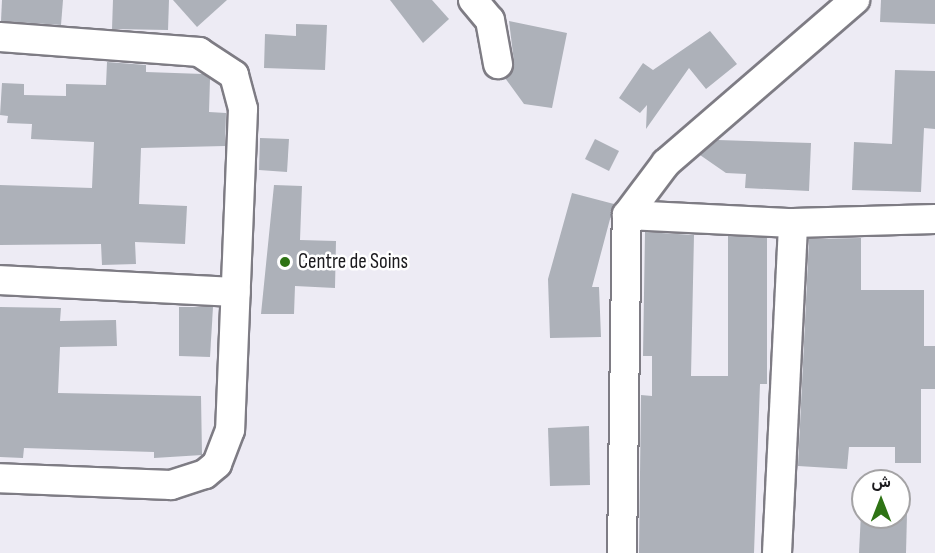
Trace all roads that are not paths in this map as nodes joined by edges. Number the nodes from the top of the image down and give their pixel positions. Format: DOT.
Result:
graph roads {
  1 [pos="473,0"];
  2 [pos="855,0"];
  3 [pos="0,37"];
  4 [pos="498,64"];
  5 [pos="627,215"];
  6 [pos="935,219"];
  7 [pos="793,223"];
  8 [pos="0,280"];
  9 [pos="236,292"];
  10 [pos="0,478"];
  11 [pos="622,553"];
  12 [pos="777,553"];
  1 -- 4 [label="street"];
  2 -- 5 [label="street"];
  3 -- 9 [label="street"];
  5 -- 7 [label="street"];
  5 -- 11 [label="street"];
  6 -- 7 [label="street"];
  7 -- 12 [label="street"];
  8 -- 9 [label="street"];
  9 -- 10 [label="street"];
}
